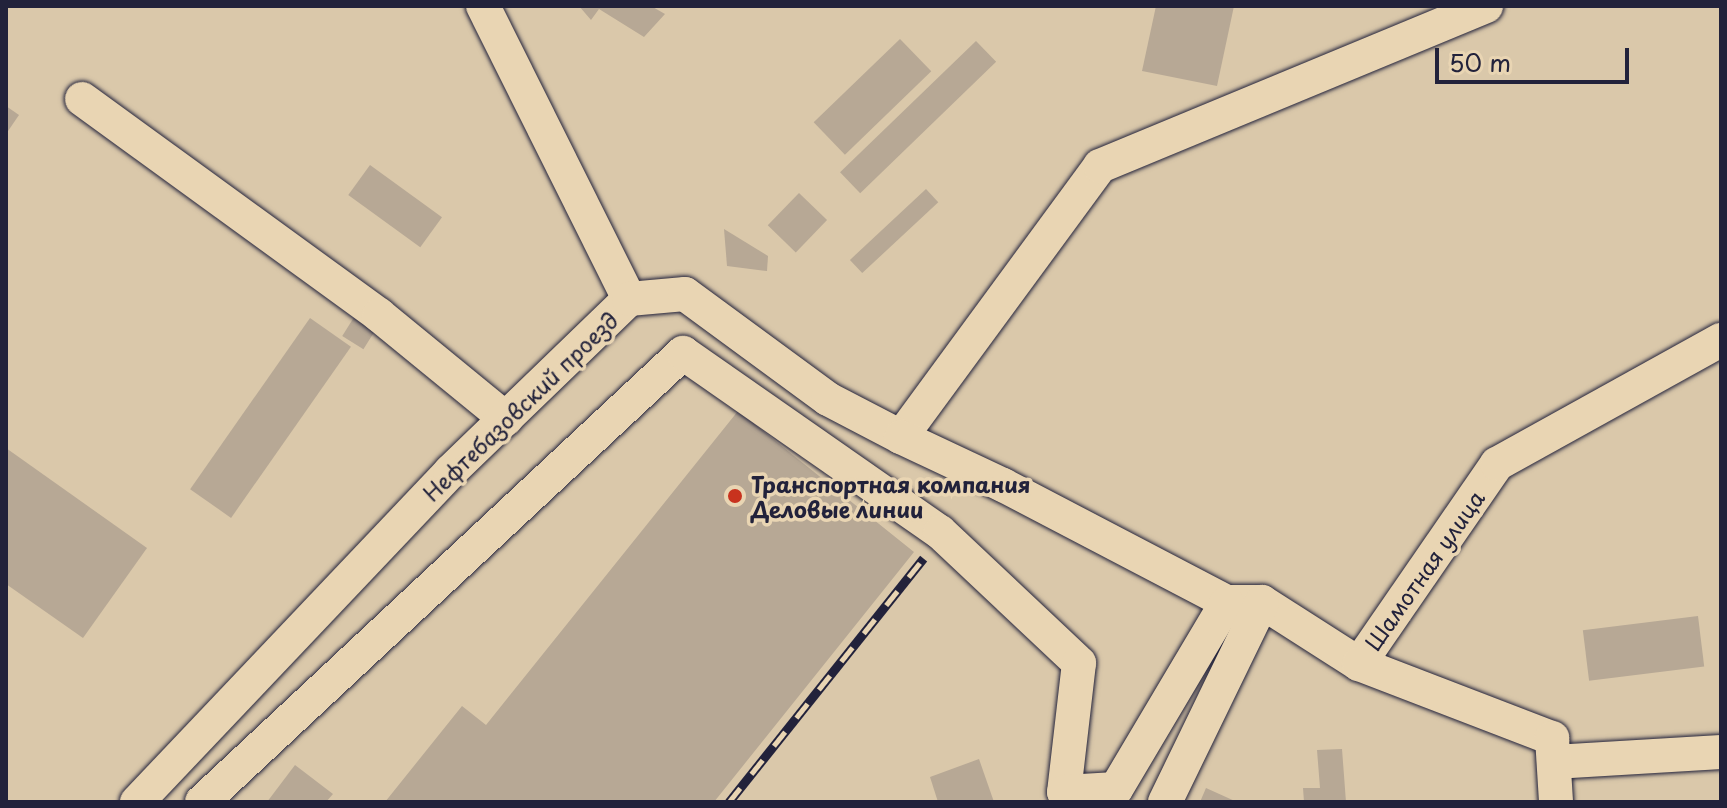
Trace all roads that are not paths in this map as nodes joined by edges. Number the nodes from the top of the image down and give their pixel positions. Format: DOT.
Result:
graph roads {
  1 [pos="483,6"];
  2 [pos="1486,6"];
  3 [pos="82,99"];
  4 [pos="629,299"];
  5 [pos="1721,340"];
  6 [pos="506,419"];
  7 [pos="901,437"];
  8 [pos="1227,602"];
  9 [pos="1262,602"];
  10 [pos="1359,664"];
  11 [pos="1721,752"];
  12 [pos="1554,762"];
  13 [pos="140,801"];
  14 [pos="185,802"];
  15 [pos="202,802"];
  16 [pos="1165,802"];
  17 [pos="1556,802"];
  1 -- 4 [label="street"];
  2 -- 7 [label="street"];
  3 -- 6 [label="street"];
  4 -- 6 [label="street, Нефтебазовский проезд"];
  4 -- 7 [label="street, Нефтебазовский проезд"];
  5 -- 10 [label="street, Шамотная улица"];
  6 -- 13 [label="street, Нефтебазовский проезд"];
  7 -- 8 [label="street, Нефтебазовский проезд"];
  8 -- 9 [label="street, Нефтебазовский проезд"];
  8 -- 15 [label="street"];
  9 -- 10 [label="street"];
  9 -- 16 [label="street"];
  10 -- 12 [label="street, Шамотная улица"];
  11 -- 12 [label="street"];
  12 -- 17 [label="street, Шамотная улица"];
  13 -- 14 [label="street"];
}
